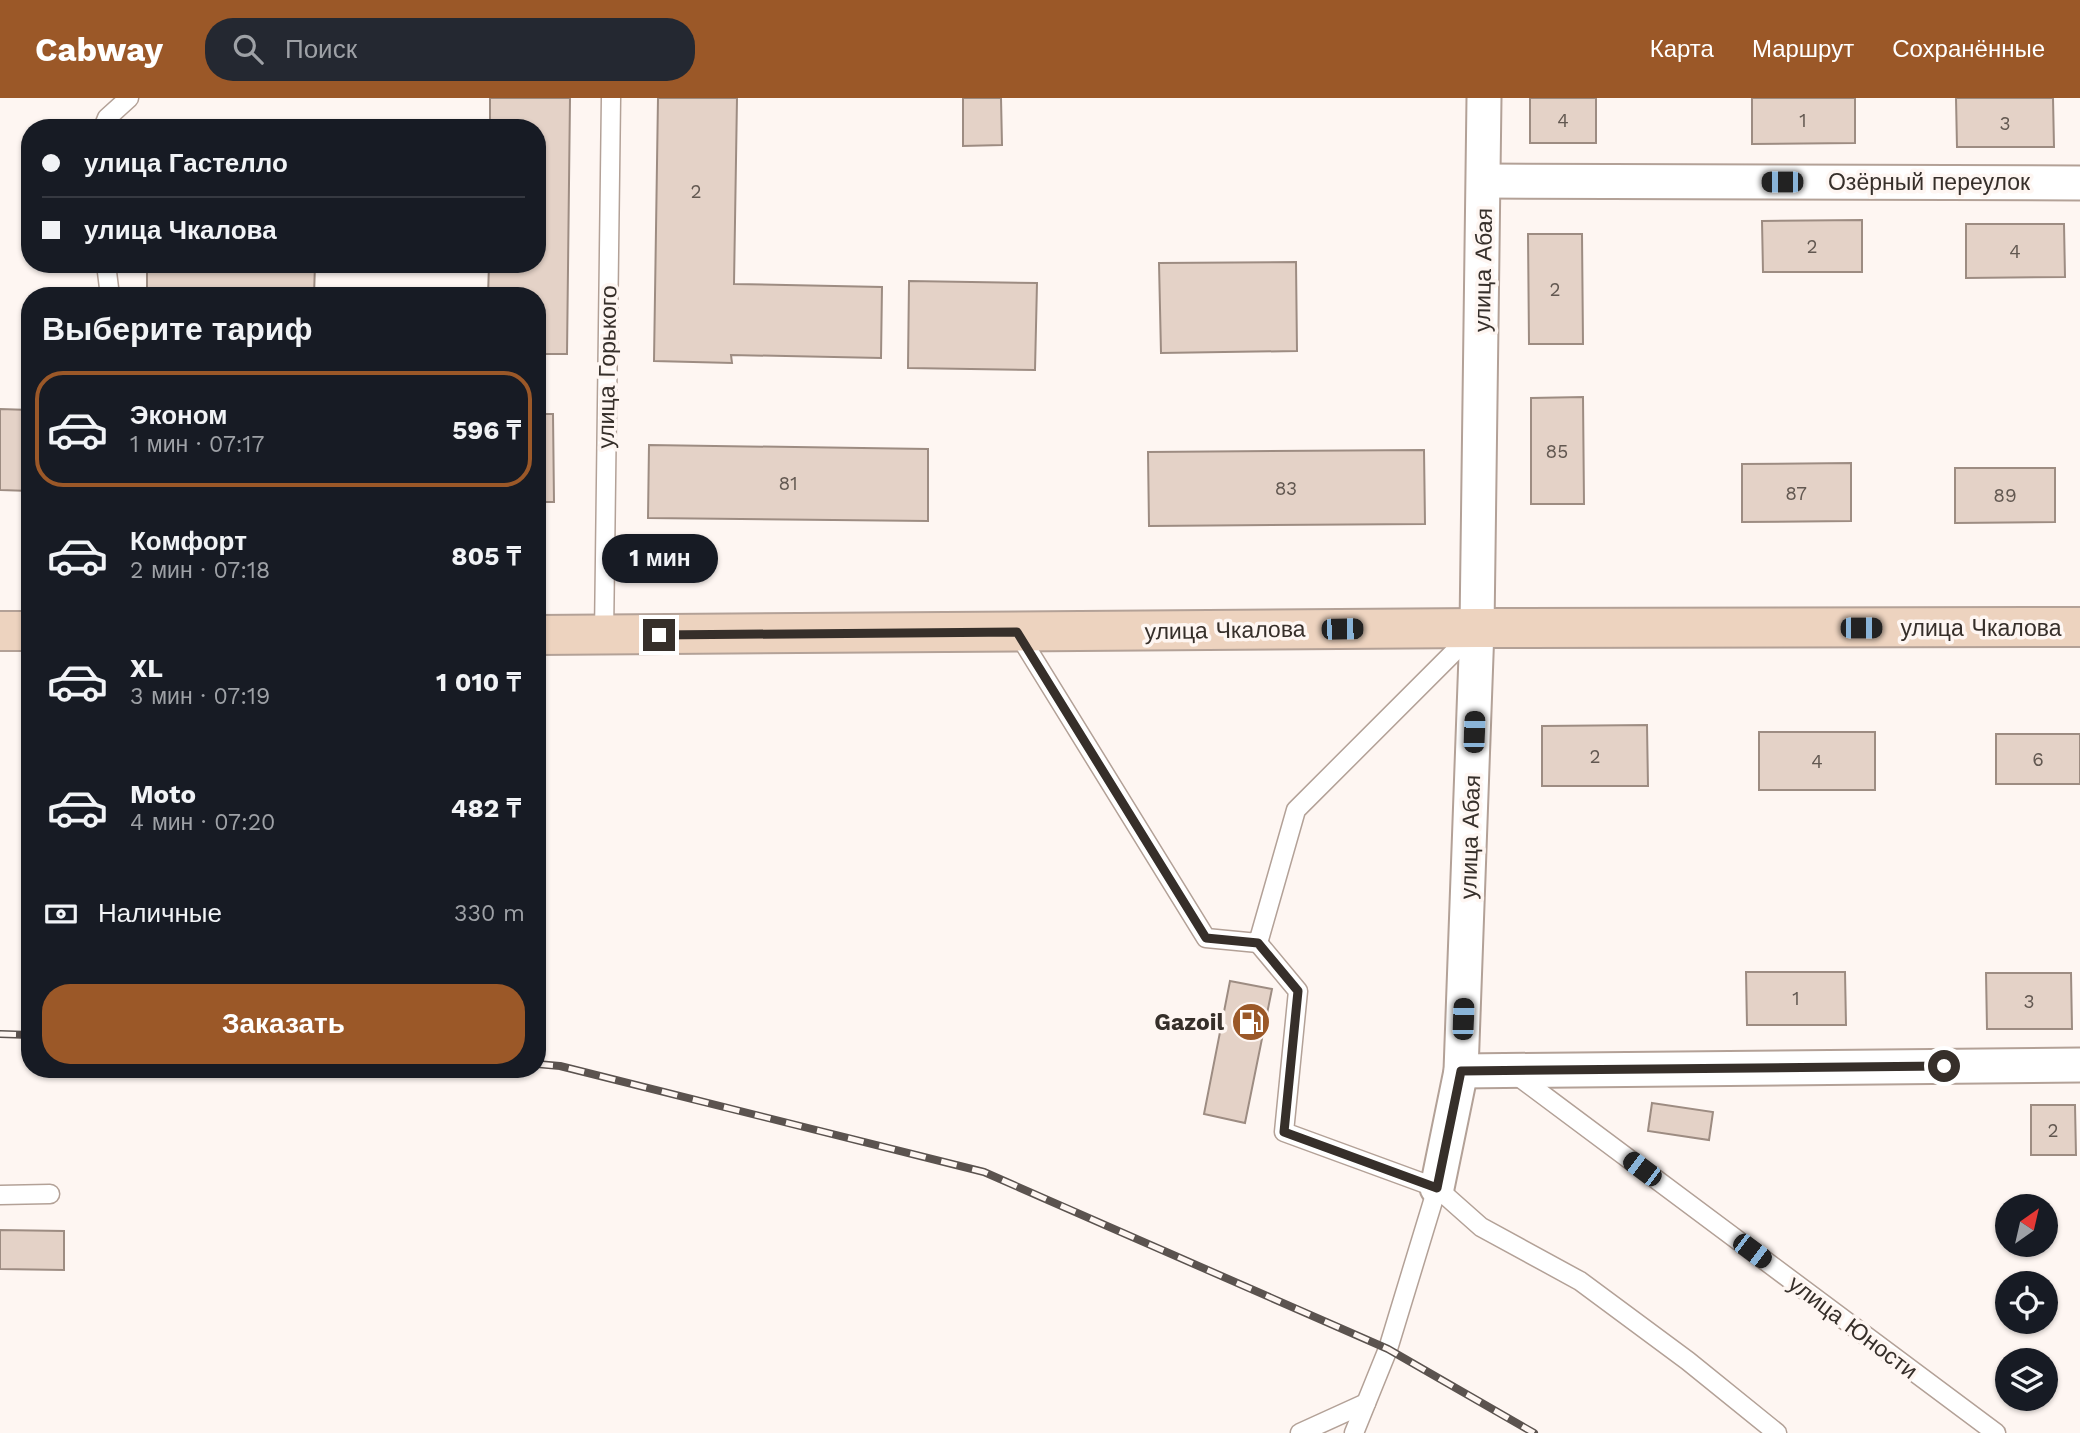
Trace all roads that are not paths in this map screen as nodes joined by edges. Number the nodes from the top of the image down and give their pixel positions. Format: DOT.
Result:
graph roads {
  1 [pos="129,98"];
  2 [pos="611,98"];
  3 [pos="1484,98"];
  4 [pos="107,119"];
  5 [pos="1485,181"];
  6 [pos="2080,183"];
  7 [pos="1478,628"];
  8 [pos="2080,628"];
  9 [pos="0,631"];
  10 [pos="21,631"];
  11 [pos="1017,632"];
  12 [pos="546,635"];
  13 [pos="604,636"];
  14 [pos="1258,943"];
  15 [pos="2080,1065"];
  16 [pos="1509,1070"];
  17 [pos="1461,1071"];
  18 [pos="1437,1188"];
  19 [pos="50,1194"];
  20 [pos="0,1195"];
  21 [pos="1366,1403"];
  22 [pos="1300,1433"];
  23 [pos="1354,1433"];
  24 [pos="1777,1433"];
  25 [pos="1996,1433"];
  1 -- 4 [label="lane"];
  2 -- 13 [label="lane, улица Горького"];
  3 -- 5 [label="street, улица Абая"];
  5 -- 6 [label="street, Озёрный переулок"];
  5 -- 7 [label="street, улица Абая"];
  7 -- 8 [label="main road, улица Чкалова"];
  7 -- 11 [label="main road, улица Чкалова"];
  7 -- 14 [label="lane"];
  7 -- 17 [label="street, улица Абая"];
  9 -- 10 [label="main road"];
  11 -- 13 [label="main road, улица Чкалова"];
  11 -- 14 [label="lane"];
  12 -- 13 [label="main road, улица Чкалова"];
  14 -- 18 [label="lane"];
  15 -- 16 [label="street"];
  16 -- 17 [label="street"];
  16 -- 25 [label="lane, улица Юности"];
  17 -- 18 [label="street, улица Абая"];
  18 -- 21 [label="lane, улица Абая"];
  18 -- 24 [label="lane"];
  19 -- 20 [label="lane"];
  21 -- 22 [label="lane"];
  21 -- 23 [label="lane, улица Абая"];
}
